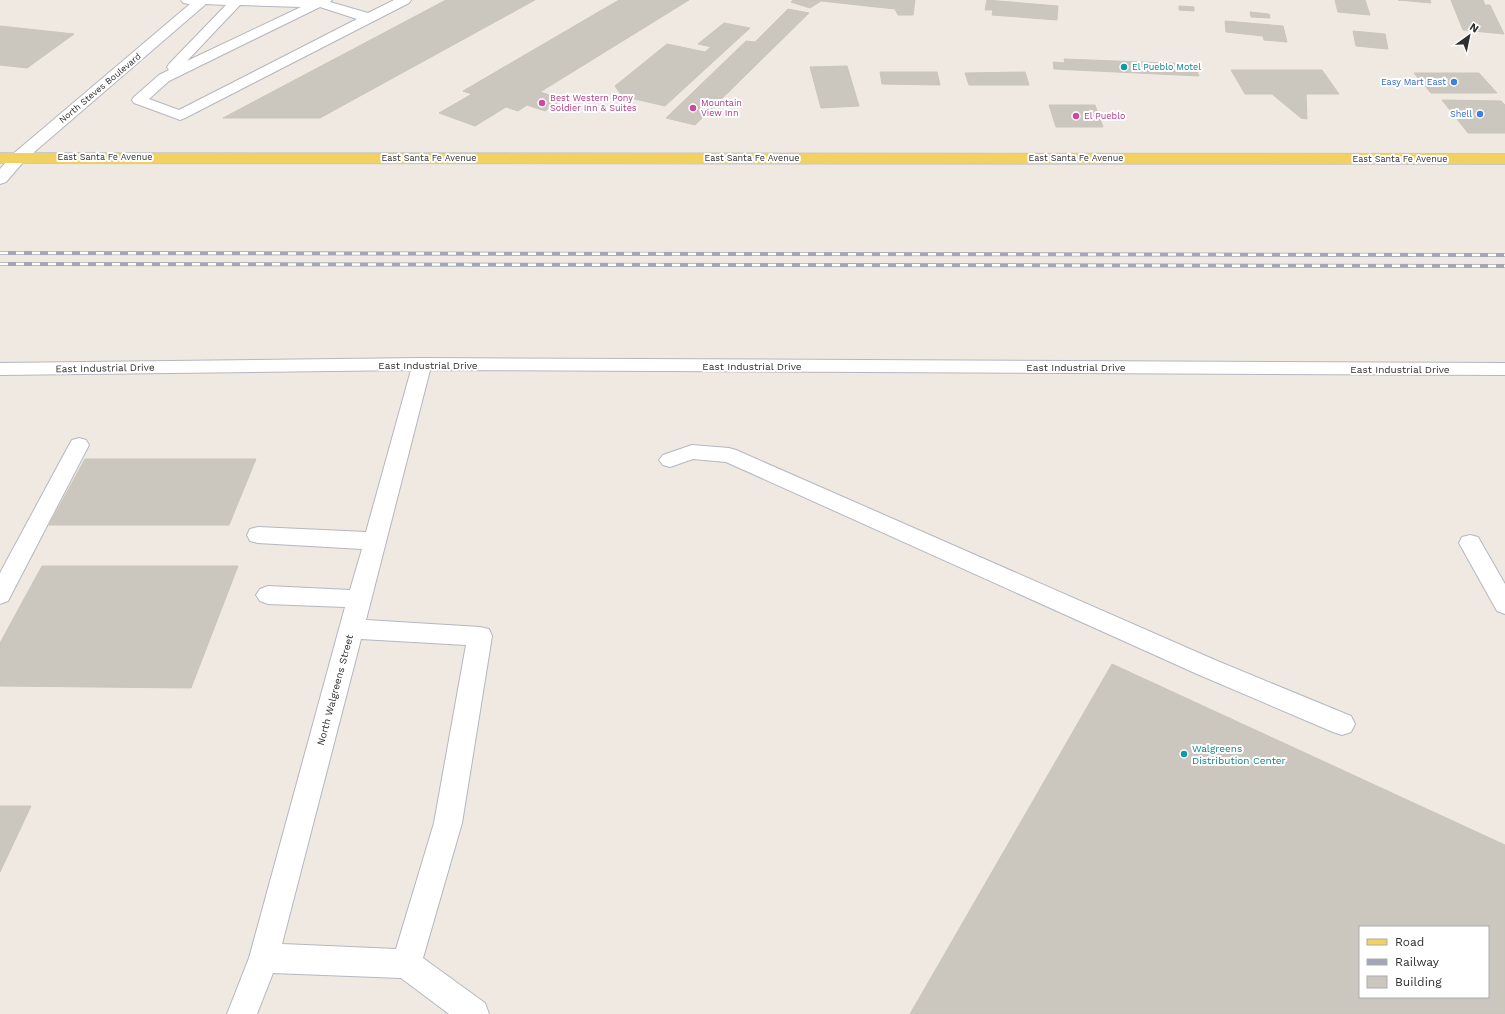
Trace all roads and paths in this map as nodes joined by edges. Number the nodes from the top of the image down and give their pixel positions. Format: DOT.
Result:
graph roads {
  1 [pos="181,0"];
  2 [pos="203,0"];
  3 [pos="404,0"];
  4 [pos="237,1"];
  5 [pos="322,1"];
  6 [pos="369,18"];
  7 [pos="164,78"];
  8 [pos="19,157"];
  9 [pos="0,158"];
  10 [pos="1505,159"];
  11 [pos="0,179"];
  12 [pos="422,364"];
  13 [pos="0,368"];
  14 [pos="1505,369"];
  15 [pos="79,445"];
  16 [pos="670,460"];
  17 [pos="258,535"];
  18 [pos="374,542"];
  19 [pos="1470,543"];
  20 [pos="0,595"];
  21 [pos="268,595"];
  22 [pos="360,599"];
  23 [pos="1505,605"];
  24 [pos="352,629"];
  25 [pos="1342,724"];
  26 [pos="264,958"];
  27 [pos="406,964"];
  28 [pos="242,1014"];
  29 [pos="474,1014"];
  1 -- 2 [label="street"];
  2 -- 4 [label="street"];
  2 -- 8 [label="street, North Steves Boulevard"];
  3 -- 6 [label="street"];
  4 -- 5 [label="street"];
  4 -- 7 [label="street"];
  5 -- 6 [label="street"];
  5 -- 7 [label="street"];
  6 -- 7 [label="street"];
  8 -- 9 [label="main road, East Santa Fe Avenue"];
  8 -- 10 [label="main road, East Santa Fe Avenue"];
  8 -- 11 [label="street, North Steves Boulevard"];
  12 -- 13 [label="street, East Industrial Drive"];
  12 -- 14 [label="street, East Industrial Drive"];
  12 -- 18 [label="street, North Walgreens Street"];
  15 -- 20 [label="street"];
  16 -- 25 [label="street"];
  17 -- 18 [label="street"];
  18 -- 22 [label="street, North Walgreens Street"];
  19 -- 23 [label="street"];
  21 -- 22 [label="street"];
  22 -- 24 [label="street, North Walgreens Street"];
  24 -- 26 [label="street, North Walgreens Street"];
  24 -- 27 [label="street"];
  26 -- 27 [label="street"];
  26 -- 28 [label="street, North Walgreens Street"];
  27 -- 29 [label="street"];
}
